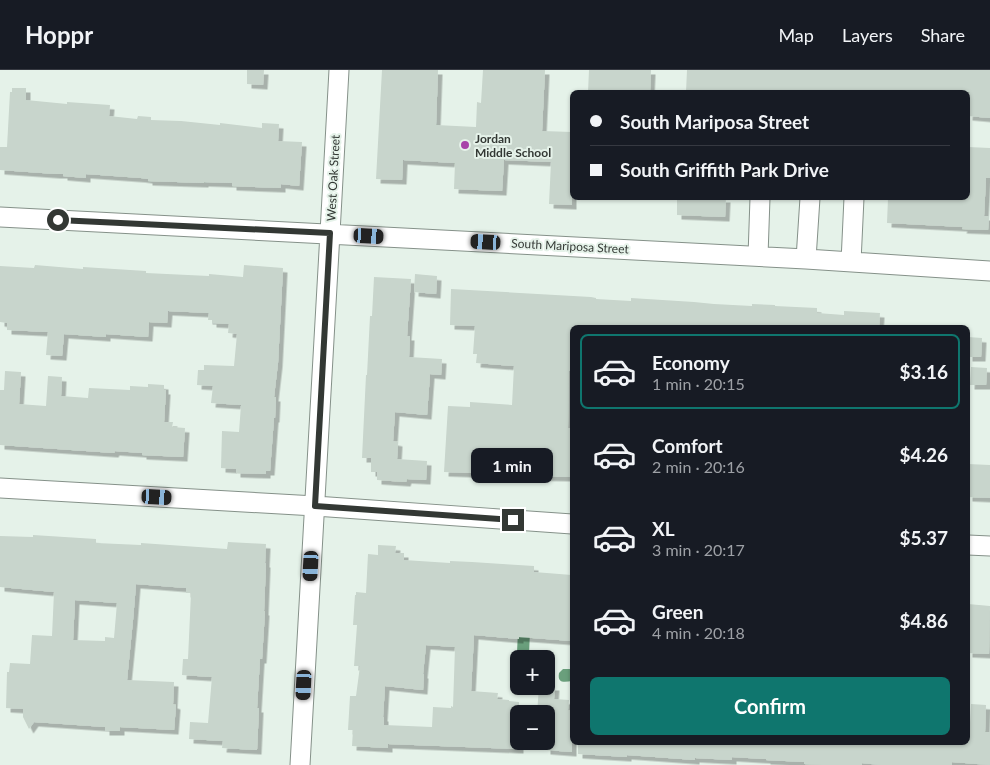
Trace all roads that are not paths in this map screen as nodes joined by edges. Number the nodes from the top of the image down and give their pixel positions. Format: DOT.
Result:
graph roads {
  1 [pos="339,70"];
  2 [pos="760,200"];
  3 [pos="810,200"];
  4 [pos="854,200"];
  5 [pos="0,216"];
  6 [pos="330,233"];
  7 [pos="758,256"];
  8 [pos="806,259"];
  9 [pos="851,262"];
  10 [pos="990,271"];
  11 [pos="0,488"];
  12 [pos="315,506"];
  13 [pos="570,524"];
  14 [pos="970,545"];
  15 [pos="990,546"];
  16 [pos="300,765"];
  1 -- 6 [label="street, West Oak Street"];
  2 -- 7 [label="street"];
  3 -- 8 [label="street"];
  4 -- 9 [label="street"];
  5 -- 6 [label="street, South Mariposa Street"];
  6 -- 7 [label="street, South Mariposa Street"];
  6 -- 12 [label="street, West Oak Street"];
  7 -- 8 [label="street, South Mariposa Street"];
  8 -- 9 [label="street, South Mariposa Street"];
  9 -- 10 [label="street, South Mariposa Street"];
  11 -- 12 [label="street"];
  12 -- 13 [label="street"];
  12 -- 16 [label="street, West Oak Street"];
  14 -- 15 [label="street"];
}
